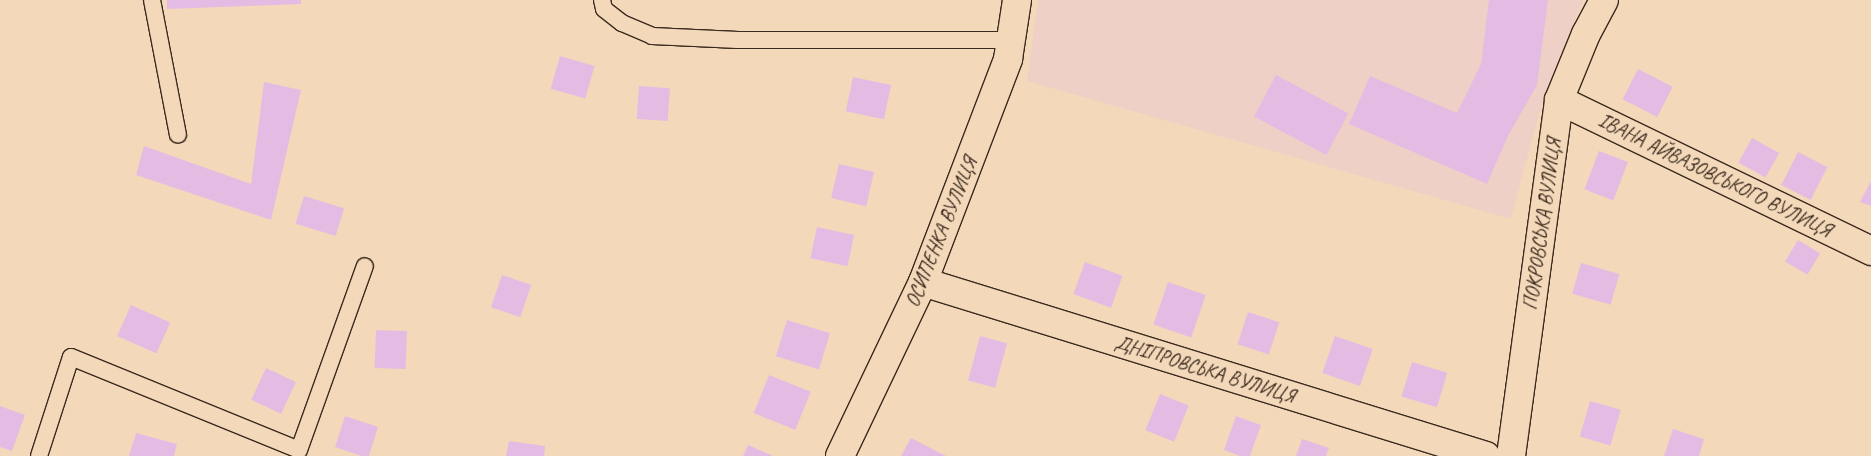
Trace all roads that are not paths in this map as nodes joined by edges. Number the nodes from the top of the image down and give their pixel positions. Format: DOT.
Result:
graph roads {
  1 [pos="152,0"];
  2 [pos="602,0"];
  3 [pos="1017,0"];
  4 [pos="1604,0"];
  5 [pos="1011,40"];
  6 [pos="1559,100"];
  7 [pos="178,135"];
  8 [pos="1871,251"];
  9 [pos="365,266"];
  10 [pos="923,282"];
  11 [pos="39,456"];
  12 [pos="840,456"];
  13 [pos="1486,456"];
  14 [pos="1511,456"];
  1 -- 7 [label="lane"];
  2 -- 5 [label="lane"];
  3 -- 5 [label="street, ОСИПЕНКА ВУЛИЦЯ"];
  4 -- 6 [label="street, ПОКРОВСЬКА ВУЛИЦЯ"];
  5 -- 10 [label="street, ОСИПЕНКА ВУЛИЦЯ"];
  6 -- 8 [label="street, ІВАНА АЙВАЗОВСЬКОГО ВУЛИЦЯ"];
  6 -- 14 [label="street, ПОКРОВСЬКА ВУЛИЦЯ"];
  9 -- 11 [label="lane"];
  10 -- 12 [label="street, ОСИПЕНКА ВУЛИЦЯ"];
  10 -- 13 [label="street, ДНІПРОВСЬКА ВУЛИЦЯ"];
}
